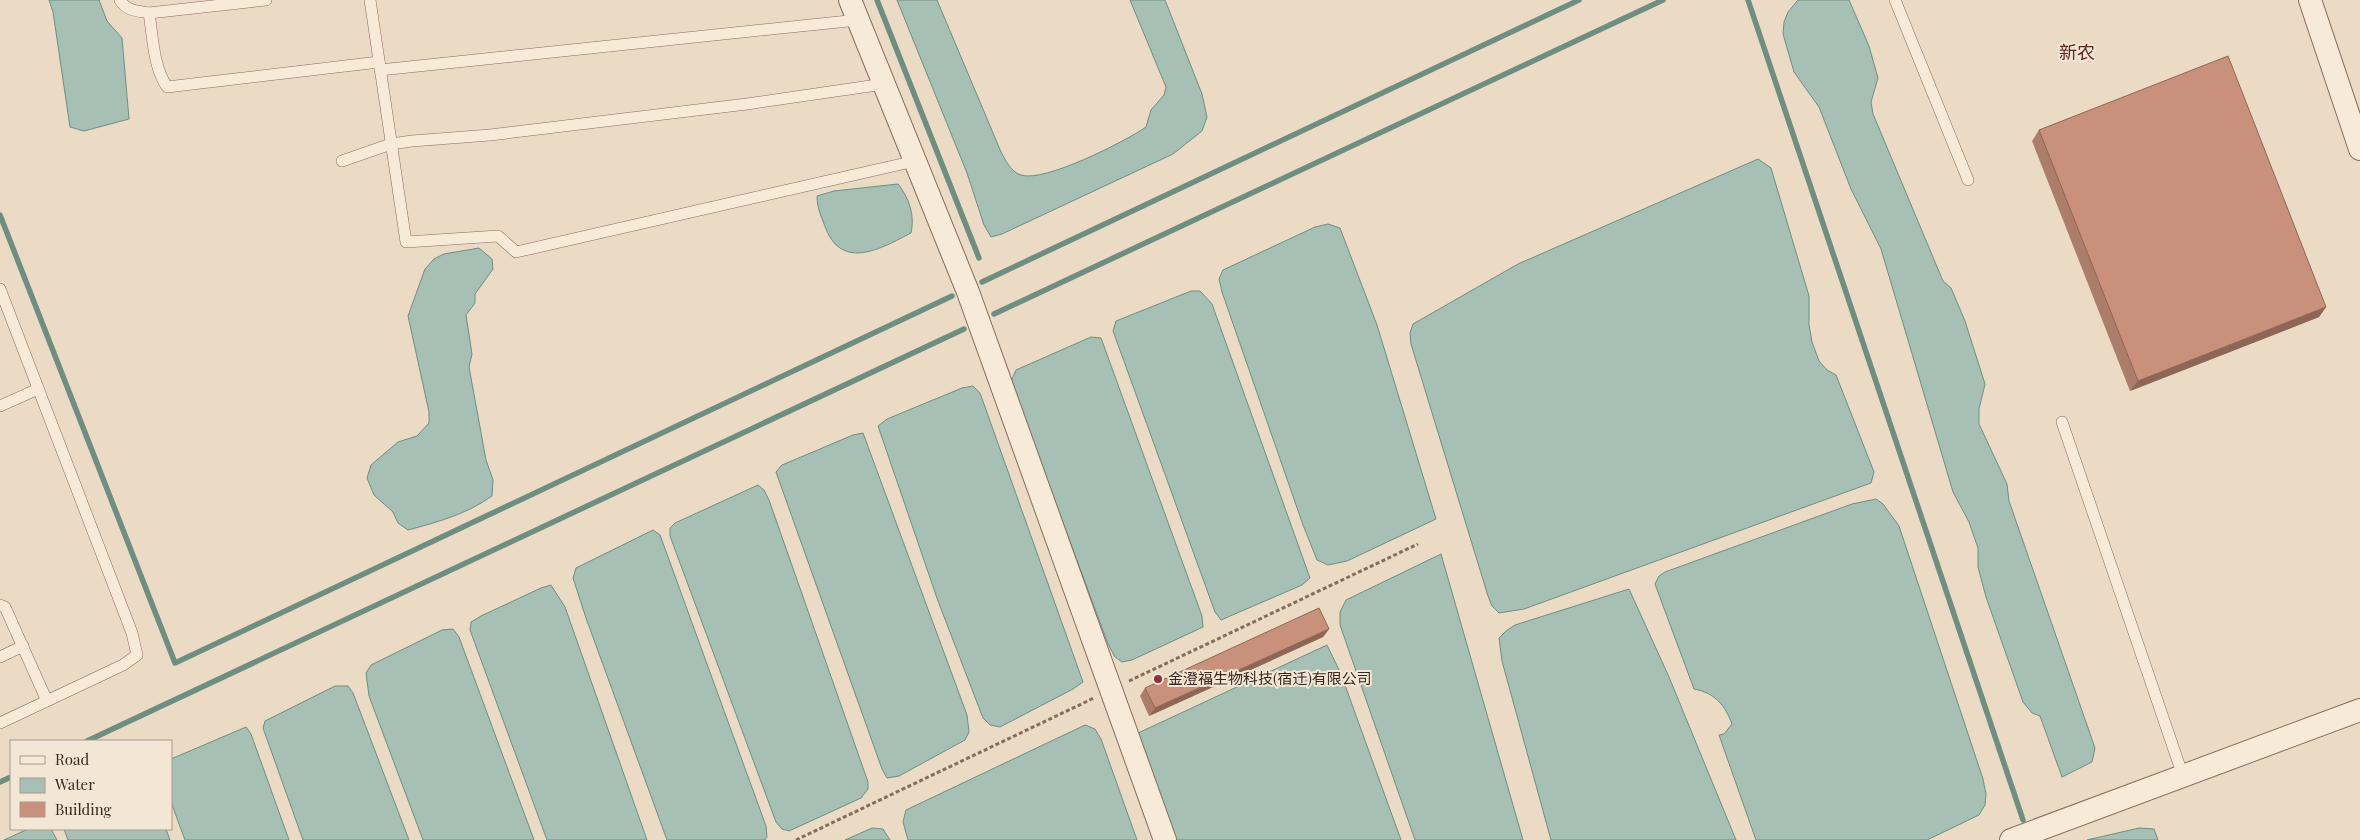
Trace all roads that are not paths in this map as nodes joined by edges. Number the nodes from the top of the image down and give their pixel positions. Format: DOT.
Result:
graph roads {
  1 [pos="120,0"];
  2 [pos="266,0"];
  3 [pos="370,0"];
  4 [pos="1895,0"];
  5 [pos="2310,0"];
  6 [pos="854,10"];
  7 [pos="149,13"];
  8 [pos="380,66"];
  9 [pos="884,84"];
  10 [pos="2355,119"];
  11 [pos="391,144"];
  12 [pos="2360,149"];
  13 [pos="342,161"];
  14 [pos="915,161"];
  15 [pos="1968,180"];
  16 [pos="0,289"];
  17 [pos="38,389"];
  18 [pos="0,406"];
  19 [pos="2062,422"];
  20 [pos="0,605"];
  21 [pos="22,646"];
  22 [pos="0,658"];
  23 [pos="47,701"];
  24 [pos="2360,710"];
  25 [pos="0,723"];
  26 [pos="2183,776"];
  27 [pos="1165,840"];
  28 [pos="2011,840"];
  1 -- 7 [label="lane"];
  2 -- 7 [label="lane"];
  3 -- 8 [label="lane"];
  4 -- 15 [label="lane"];
  5 -- 10 [label="street"];
  6 -- 8 [label="lane"];
  6 -- 9 [label="street"];
  7 -- 8 [label="lane"];
  8 -- 11 [label="lane"];
  9 -- 11 [label="lane"];
  9 -- 14 [label="street"];
  10 -- 12 [label="street"];
  11 -- 13 [label="lane"];
  11 -- 14 [label="lane"];
  14 -- 27 [label="street"];
  16 -- 17 [label="lane"];
  17 -- 18 [label="lane"];
  17 -- 23 [label="lane"];
  19 -- 26 [label="lane"];
  20 -- 21 [label="lane"];
  21 -- 22 [label="lane"];
  21 -- 23 [label="lane"];
  23 -- 25 [label="lane"];
  24 -- 26 [label="street"];
  26 -- 28 [label="street"];
}
